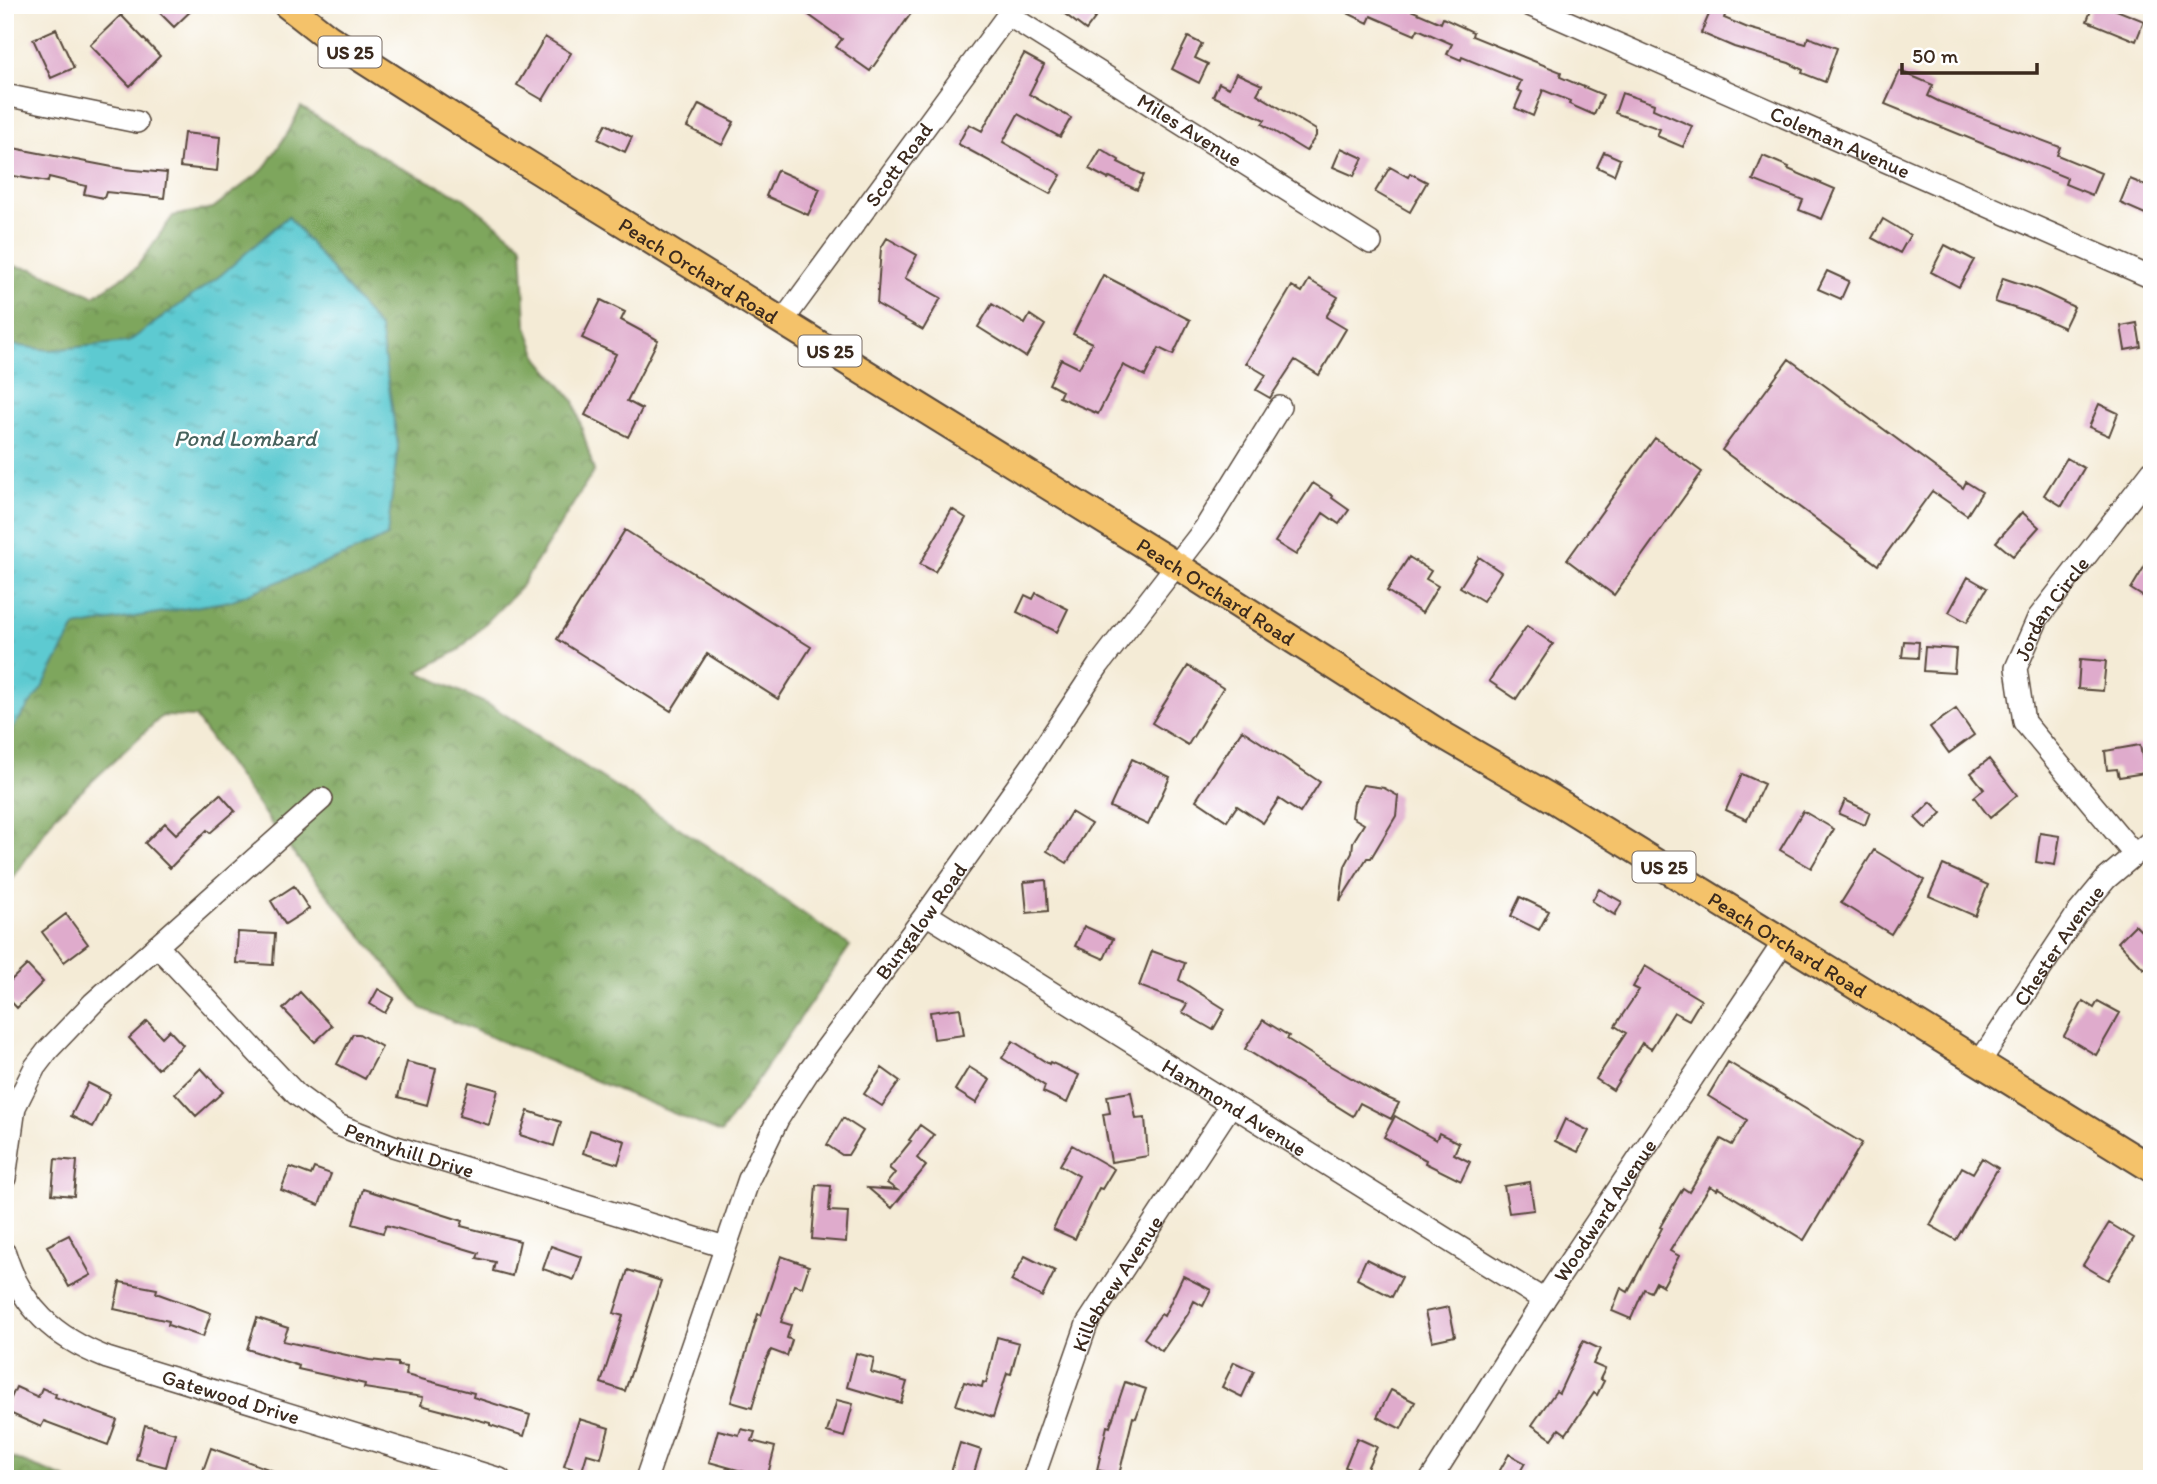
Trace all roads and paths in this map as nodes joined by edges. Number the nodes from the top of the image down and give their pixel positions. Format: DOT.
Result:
graph roads {
  1 [pos="287,5"];
  2 [pos="1529,5"];
  3 [pos="1012,10"];
  4 [pos="5,95"];
  5 [pos="137,122"];
  6 [pos="1371,243"];
  7 [pos="2152,278"];
  8 [pos="782,322"];
  9 [pos="1280,407"];
  10 [pos="2152,471"];
  11 [pos="1176,565"];
  12 [pos="322,799"];
  13 [pos="2152,840"];
  14 [pos="2134,854"];
  15 [pos="926,914"];
  16 [pos="1783,943"];
  17 [pos="157,946"];
  18 [pos="1979,1063"];
  19 [pos="1231,1105"];
  20 [pos="2152,1169"];
  21 [pos="5,1178"];
  22 [pos="725,1247"];
  23 [pos="5,1253"];
  24 [pos="1544,1300"];
  25 [pos="500,1479"];
  26 [pos="646,1479"];
  27 [pos="1033,1479"];
  28 [pos="1431,1479"];
  1 -- 8 [label="main road, Peach Orchard Road / US 25"];
  2 -- 7 [label="street, Coleman Avenue"];
  3 -- 6 [label="street, Miles Avenue"];
  3 -- 8 [label="street, Scott Road"];
  4 -- 5 [label="street"];
  8 -- 11 [label="main road, Peach Orchard Road / US 25"];
  9 -- 11 [label="street, Bungalow Road"];
  10 -- 14 [label="street, Jordan Circle"];
  11 -- 15 [label="street, Bungalow Road"];
  11 -- 16 [label="main road, Peach Orchard Road / US 25"];
  12 -- 17 [label="street"];
  13 -- 14 [label="street, Chester Avenue"];
  14 -- 18 [label="street, Chester Avenue"];
  15 -- 19 [label="street, Hammond Avenue"];
  15 -- 22 [label="street, Bungalow Road"];
  16 -- 18 [label="main road, Peach Orchard Road / US 25"];
  16 -- 24 [label="street, Woodward Avenue"];
  17 -- 21 [label="street"];
  17 -- 22 [label="street, Pennyhill Drive"];
  18 -- 20 [label="main road, Peach Orchard Road / US 25"];
  19 -- 24 [label="street, Hammond Avenue"];
  19 -- 27 [label="street, Killebrew Avenue"];
  22 -- 26 [label="street, Bungalow Road"];
  23 -- 25 [label="street, Gatewood Drive"];
  24 -- 28 [label="street, Woodward Avenue"];
}
